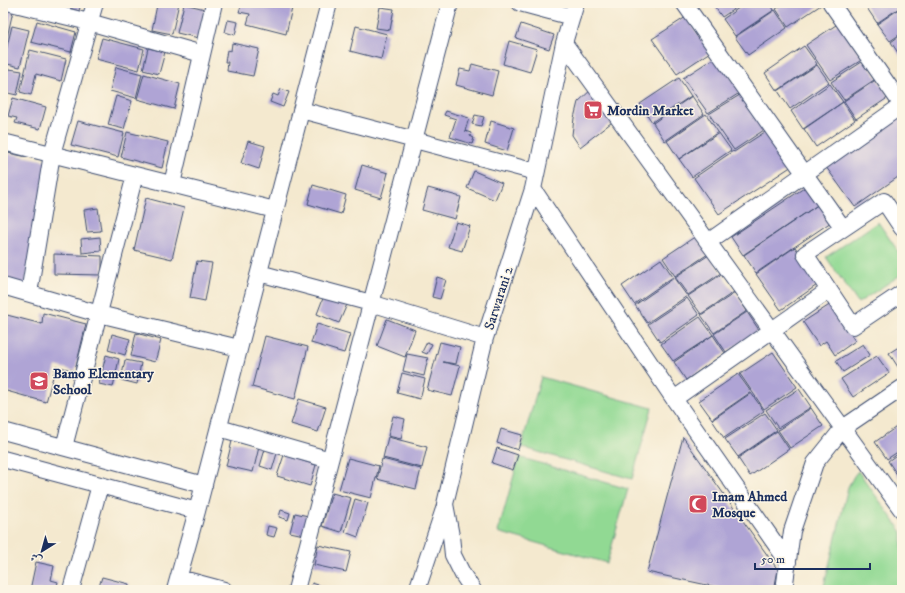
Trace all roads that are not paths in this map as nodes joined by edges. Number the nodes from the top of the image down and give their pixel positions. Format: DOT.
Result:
graph roads {
  1 [pos="11,3"];
  2 [pos="94,3"];
  3 [pos="214,3"];
  4 [pos="329,3"];
  5 [pos="450,3"];
  6 [pos="520,3"];
  7 [pos="684,3"];
  8 [pos="838,6"];
  9 [pos="574,10"];
  10 [pos="89,22"];
  11 [pos="564,43"];
  12 [pos="202,54"];
  13 [pos="902,105"];
  14 [pos="302,110"];
  15 [pos="414,140"];
  16 [pos="3,142"];
  17 [pos="52,154"];
  18 [pos="536,172"];
  19 [pos="804,174"];
  20 [pos="134,175"];
  21 [pos="172,184"];
  22 [pos="533,189"];
  23 [pos="275,210"];
  24 [pos="843,228"];
  25 [pos="902,228"];
  26 [pos="708,242"];
  27 [pos="259,273"];
  28 [pos="3,286"];
  29 [pos="829,290"];
  30 [pos="29,293"];
  31 [pos="900,300"];
  32 [pos="371,303"];
  33 [pos="99,314"];
  34 [pos="772,331"];
  35 [pos="485,338"];
  36 [pos="240,348"];
  37 [pos="902,388"];
  38 [pos="674,399"];
  39 [pos="219,428"];
  40 [pos="843,428"];
  41 [pos="3,431"];
  42 [pos="64,447"];
  43 [pos="3,460"];
  44 [pos="330,460"];
  45 [pos="204,485"];
  46 [pos="100,486"];
  47 [pos="445,504"];
  48 [pos="902,510"];
  49 [pos="197,511"];
  50 [pos="788,562"];
  51 [pos="177,584"];
  52 [pos="71,590"];
  53 [pos="224,590"];
  54 [pos="296,590"];
  55 [pos="417,590"];
  56 [pos="473,590"];
  57 [pos="784,590"];
  1 -- 10 [label="street"];
  2 -- 10 [label="street"];
  3 -- 12 [label="street"];
  4 -- 14 [label="street"];
  5 -- 15 [label="street"];
  6 -- 9 [label="street"];
  7 -- 19 [label="street"];
  8 -- 13 [label="street"];
  9 -- 11 [label="street, Sarwarani 2"];
  10 -- 12 [label="street"];
  10 -- 17 [label="street"];
  11 -- 18 [label="street, Sarwarani 2"];
  11 -- 26 [label="street"];
  12 -- 21 [label="street"];
  13 -- 19 [label="street"];
  14 -- 15 [label="street"];
  14 -- 23 [label="street"];
  15 -- 18 [label="street"];
  15 -- 32 [label="street"];
  16 -- 17 [label="street"];
  17 -- 20 [label="street"];
  17 -- 30 [label="street"];
  18 -- 22 [label="street, Sarwarani 2"];
  19 -- 24 [label="street"];
  19 -- 26 [label="street"];
  20 -- 21 [label="street"];
  20 -- 33 [label="street"];
  21 -- 23 [label="street"];
  22 -- 35 [label="street, Sarwarani 2"];
  22 -- 38 [label="street"];
  23 -- 27 [label="street"];
  24 -- 25 [label="street"];
  24 -- 29 [label="street"];
  26 -- 34 [label="street"];
  27 -- 32 [label="street"];
  27 -- 36 [label="street"];
  28 -- 30 [label="street"];
  29 -- 31 [label="street"];
  29 -- 34 [label="street"];
  30 -- 33 [label="street"];
  32 -- 35 [label="street"];
  32 -- 44 [label="street"];
  33 -- 36 [label="street"];
  33 -- 42 [label="street"];
  34 -- 38 [label="street"];
  34 -- 40 [label="street"];
  35 -- 47 [label="street, Sarwarani 2"];
  36 -- 39 [label="street"];
  37 -- 40 [label="street"];
  38 -- 50 [label="street"];
  39 -- 44 [label="street"];
  39 -- 45 [label="street"];
  40 -- 48 [label="street"];
  40 -- 50 [label="street"];
  41 -- 42 [label="street"];
  42 -- 45 [label="street"];
  43 -- 46 [label="street"];
  44 -- 54 [label="street"];
  45 -- 49 [label="street"];
  46 -- 49 [label="street"];
  46 -- 52 [label="street"];
  47 -- 55 [label="street"];
  47 -- 56 [label="street, Sarwarani 2"];
  49 -- 51 [label="street"];
  50 -- 57 [label="street"];
  51 -- 53 [label="street"];
}
